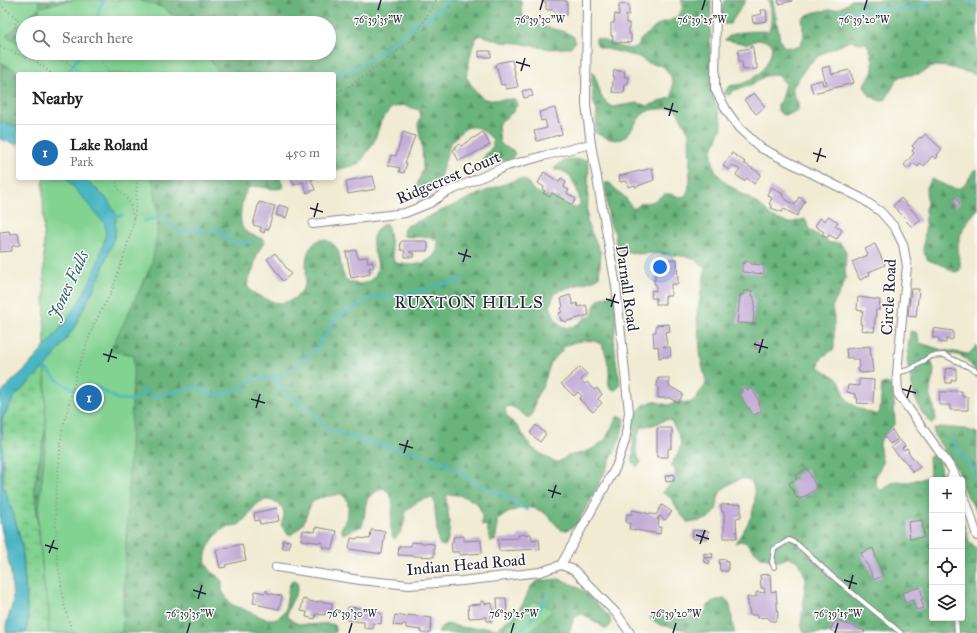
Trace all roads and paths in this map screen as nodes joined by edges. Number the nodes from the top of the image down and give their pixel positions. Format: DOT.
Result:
graph roads {
  1 [pos="436,0"];
  2 [pos="587,0"];
  3 [pos="716,0"];
  4 [pos="0,4"];
  5 [pos="16,18"];
  6 [pos="0,47"];
  7 [pos="16,53"];
  8 [pos="33,60"];
  9 [pos="63,60"];
  10 [pos="100,60"];
  11 [pos="50,72"];
  12 [pos="76,72"];
  13 [pos="109,72"];
  14 [pos="336,92"];
  15 [pos="591,144"];
  16 [pos="116,180"];
  17 [pos="137,180"];
  18 [pos="134,221"];
  19 [pos="313,224"];
  20 [pos="977,371"];
  21 [pos="897,373"];
  22 [pos="952,469"];
  23 [pos="949,477"];
  24 [pos="956,477"];
  25 [pos="965,500"];
  26 [pos="977,536"];
  27 [pos="561,565"];
  28 [pos="276,567"];
  29 [pos="774,567"];
  30 [pos="956,621"];
  31 [pos="72,633"];
  32 [pos="630,633"];
  33 [pos="902,633"];
  34 [pos="957,633"];
  1 -- 14 [label="path"];
  2 -- 15 [label="street, Darnall Road"];
  3 -- 21 [label="street, Circle Road"];
  4 -- 5 [label="path"];
  6 -- 7 [label="path"];
  8 -- 11 [label="path"];
  9 -- 12 [label="path"];
  10 -- 13 [label="path"];
  15 -- 19 [label="street, Ridgecrest Court"];
  15 -- 27 [label="street, Darnall Road"];
  16 -- 18 [label="path"];
  17 -- 18 [label="path"];
  18 -- 31 [label="path"];
  20 -- 21 [label="lane"];
  21 -- 22 [label="street, Circle Road"];
  22 -- 23 [label="lane"];
  22 -- 24 [label="street, Circle Road"];
  25 -- 26 [label="street"];
  27 -- 28 [label="street, Indian Head Road"];
  27 -- 32 [label="street"];
  29 -- 33 [label="lane"];
  30 -- 34 [label="lane"];
}
